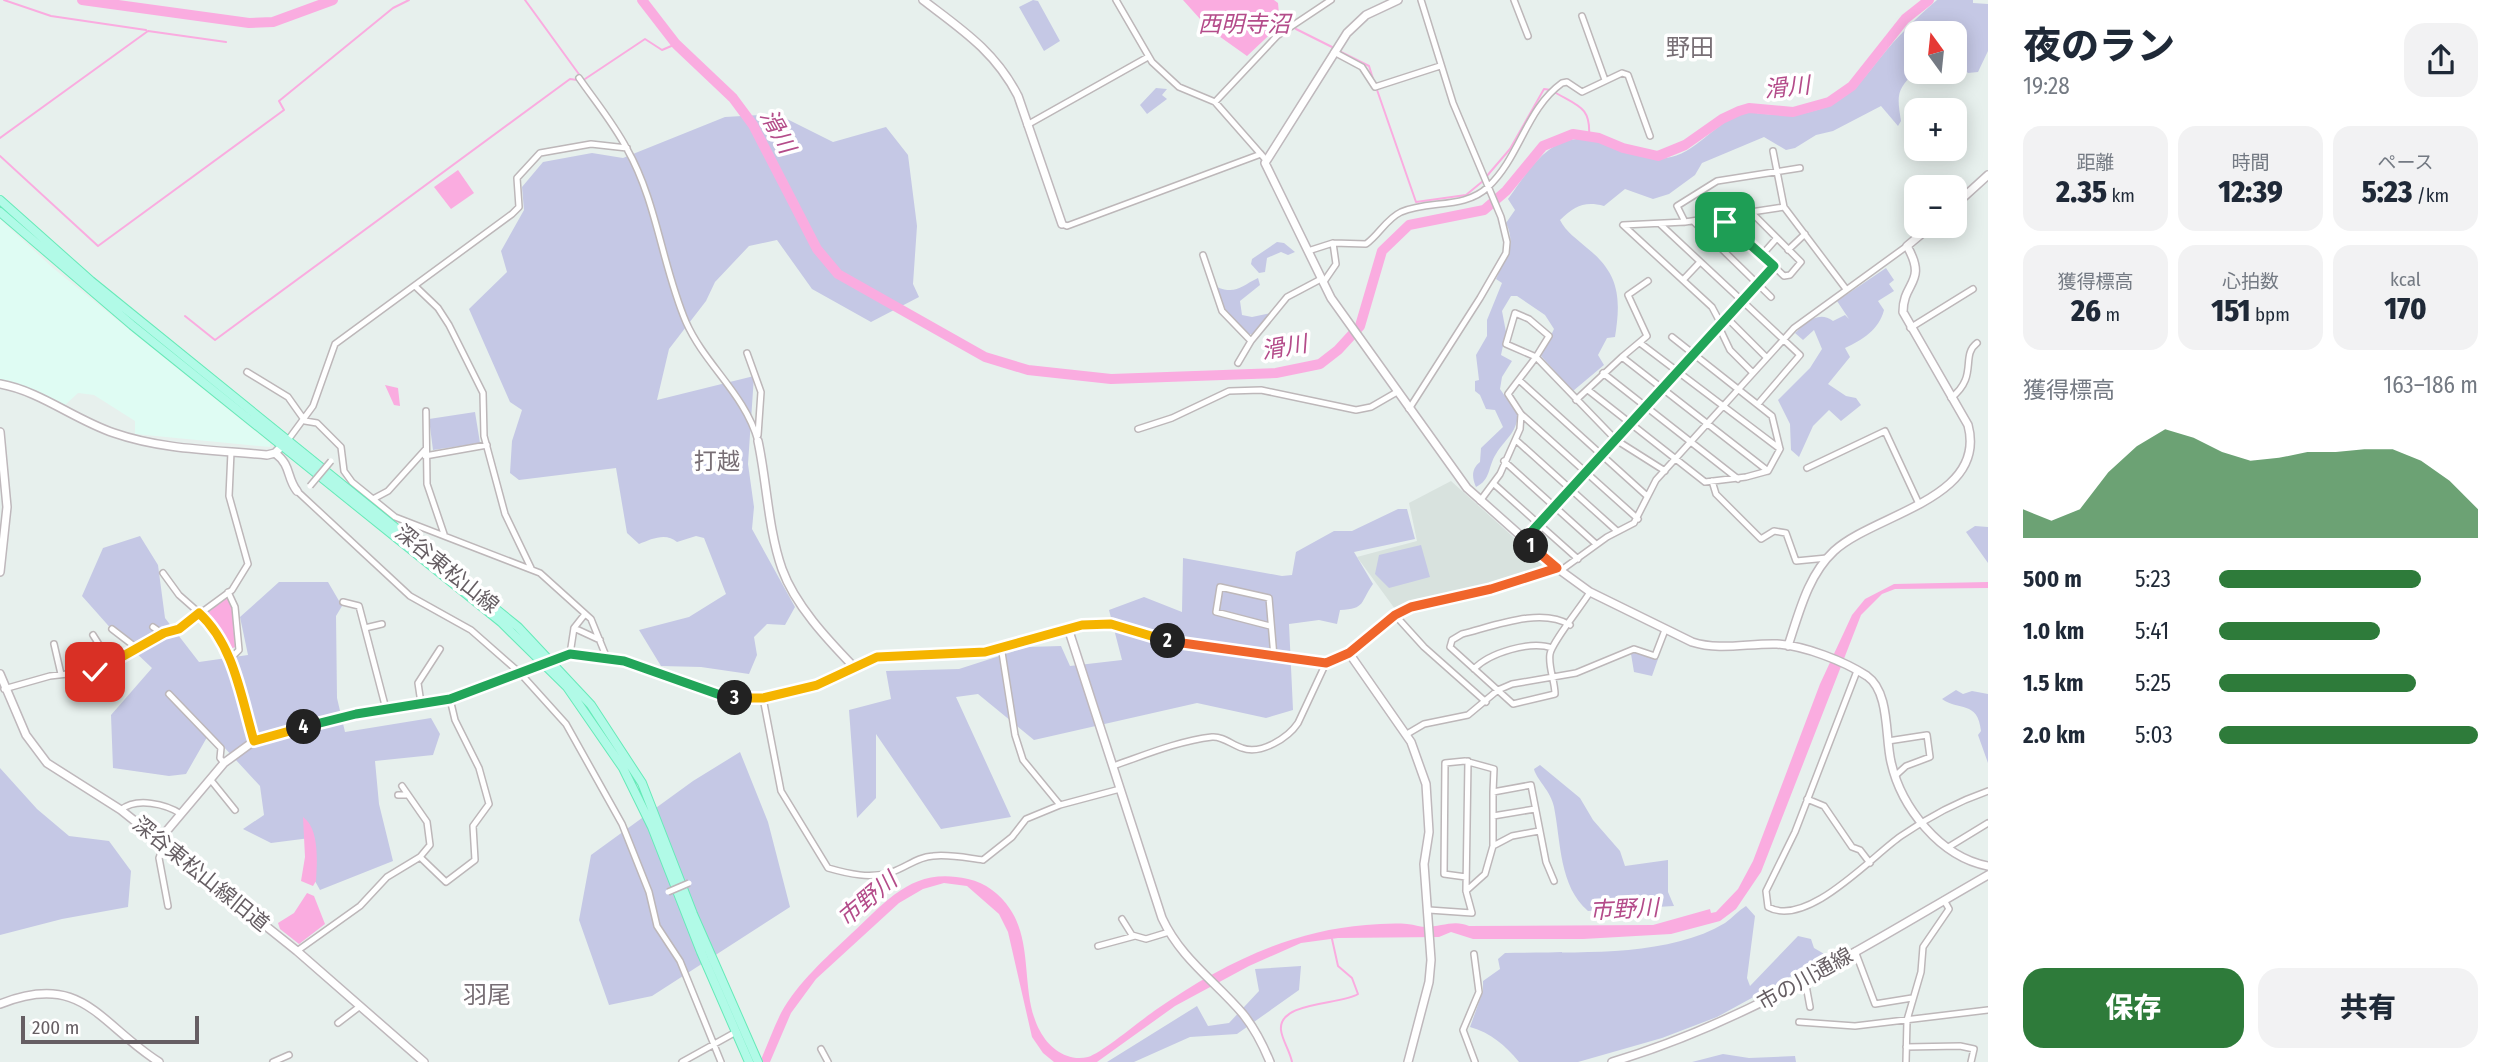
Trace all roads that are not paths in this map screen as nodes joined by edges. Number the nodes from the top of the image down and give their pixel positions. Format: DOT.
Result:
graph roads {
  1 [pos="923,0"];
  2 [pos="1116,0"];
  3 [pos="1331,0"];
  4 [pos="1398,0"];
  5 [pos="1421,0"];
  6 [pos="1514,0"];
  7 [pos="1582,16"];
  8 [pos="1528,36"];
  9 [pos="1334,52"];
  10 [pos="1148,57"];
  11 [pos="1440,66"];
  12 [pos="579,78"];
  13 [pos="1605,80"];
  14 [pos="1215,102"];
  15 [pos="1027,125"];
  16 [pos="1650,136"];
  17 [pos="627,148"];
  18 [pos="1773,151"];
  19 [pos="1263,157"];
  20 [pos="1800,168"];
  21 [pos="1777,172"];
  22 [pos="1988,175"];
  23 [pos="1489,188"];
  24 [pos="1967,194"];
  25 [pos="0,200"];
  26 [pos="1784,207"];
  27 [pos="0,212"];
  28 [pos="1752,213"];
  29 [pos="1723,218"];
  30 [pos="1693,221"];
  31 [pos="1685,222"];
  32 [pos="1062,224"];
  33 [pos="1660,224"];
  34 [pos="1805,234"];
  35 [pos="1917,238"];
  36 [pos="1776,239"];
  37 [pos="1334,243"];
  38 [pos="1907,246"];
  39 [pos="1788,250"];
  40 [pos="1308,251"];
  41 [pos="1203,255"];
  42 [pos="1762,255"];
  43 [pos="1700,262"];
  44 [pos="1774,266"];
  45 [pos="1683,280"];
  46 [pos="1322,281"];
  47 [pos="1648,282"];
  48 [pos="1758,284"];
  49 [pos="415,286"];
  50 [pos="1846,289"];
  51 [pos="1973,289"];
  52 [pos="1771,297"];
  53 [pos="1742,301"];
  54 [pos="1727,318"];
  55 [pos="1720,326"];
  56 [pos="1910,328"];
  57 [pos="1672,337"];
  58 [pos="1782,339"];
  59 [pos="1251,341"];
  60 [pos="1640,343"];
  61 [pos="1977,343"];
  62 [pos="747,353"];
  63 [pos="1694,354"];
  64 [pos="1536,357"];
  65 [pos="1622,357"];
  66 [pos="1766,358"];
  67 [pos="1238,363"];
  68 [pos="247,372"];
  69 [pos="1678,372"];
  70 [pos="1603,373"];
  71 [pos="1753,373"];
  72 [pos="1519,380"];
  73 [pos="0,384"];
  74 [pos="1662,389"];
  75 [pos="1738,389"];
  76 [pos="1588,390"];
  77 [pos="1397,392"];
  78 [pos="1951,398"];
  79 [pos="1576,400"];
  80 [pos="1758,404"];
  81 [pos="1646,407"];
  82 [pos="1723,407"];
  83 [pos="1409,410"];
  84 [pos="426,411"];
  85 [pos="1521,414"];
  86 [pos="304,421"];
  87 [pos="1631,423"];
  88 [pos="1707,424"];
  89 [pos="1138,429"];
  90 [pos="0,432"];
  91 [pos="1516,440"];
  92 [pos="1616,440"];
  93 [pos="758,441"];
  94 [pos="1692,441"];
  95 [pos="285,443"];
  96 [pos="487,445"];
  97 [pos="1780,449"];
  98 [pos="231,452"];
  99 [pos="275,453"];
  100 [pos="425,453"];
  101 [pos="1602,455"];
  102 [pos="1676,458"];
  103 [pos="331,461"];
  104 [pos="1504,461"];
  105 [pos="1807,468"];
  106 [pos="1665,471"];
  107 [pos="1768,471"];
  108 [pos="1586,472"];
  109 [pos="1738,479"];
  110 [pos="1712,481"];
  111 [pos="1494,485"];
  112 [pos="310,486"];
  113 [pos="1571,489"];
  114 [pos="297,491"];
  115 [pos="1647,496"];
  116 [pos="373,499"];
  117 [pos="1479,501"];
  118 [pos="1919,504"];
  119 [pos="1555,506"];
  120 [pos="1638,519"];
  121 [pos="1539,524"];
  122 [pos="1617,531"];
  123 [pos="444,534"];
  124 [pos="1524,540"];
  125 [pos="1596,544"];
  126 [pos="1827,558"];
  127 [pos="1578,559"];
  128 [pos="531,568"];
  129 [pos="1558,570"];
  130 [pos="0,572"];
  131 [pos="163,573"];
  132 [pos="229,592"];
  133 [pos="1590,592"];
  134 [pos="343,602"];
  135 [pos="199,613"];
  136 [pos="586,614"];
  137 [pos="1395,615"];
  138 [pos="382,624"];
  139 [pos="1570,625"];
  140 [pos="1270,626"];
  141 [pos="153,627"];
  142 [pos="365,628"];
  143 [pos="574,628"];
  144 [pos="1068,628"];
  145 [pos="112,629"];
  146 [pos="1665,630"];
  147 [pos="163,634"];
  148 [pos="93,635"];
  149 [pos="600,640"];
  150 [pos="54,644"];
  151 [pos="1001,646"];
  152 [pos="1788,646"];
  153 [pos="1552,648"];
  154 [pos="138,649"];
  155 [pos="440,649"];
  156 [pos="1349,653"];
  157 [pos="570,654"];
  158 [pos="606,656"];
  159 [pos="1274,657"];
  160 [pos="230,659"];
  161 [pos="549,662"];
  162 [pos="1326,663"];
  163 [pos="112,665"];
  164 [pos="853,666"];
  165 [pos="1474,669"];
  166 [pos="1857,671"];
  167 [pos="520,673"];
  168 [pos="0,674"];
  169 [pos="61,674"];
  170 [pos="1553,677"];
  171 [pos="5,689"];
  172 [pos="1498,690"];
  173 [pos="169,694"];
  174 [pos="763,698"];
  175 [pos="450,699"];
  176 [pos="1486,702"];
  177 [pos="421,703"];
  178 [pos="386,709"];
  179 [pos="1406,734"];
  180 [pos="254,741"];
  181 [pos="1888,741"];
  182 [pos="1468,761"];
  183 [pos="224,763"];
  184 [pos="1113,766"];
  185 [pos="1895,776"];
  186 [pos="210,779"];
  187 [pos="402,786"];
  188 [pos="1120,789"];
  189 [pos="1988,791"];
  190 [pos="1493,792"];
  191 [pos="408,794"];
  192 [pos="398,795"];
  193 [pos="1988,797"];
  194 [pos="1807,799"];
  195 [pos="1059,804"];
  196 [pos="1535,808"];
  197 [pos="121,810"];
  198 [pos="235,810"];
  199 [pos="181,814"];
  200 [pos="1493,816"];
  201 [pos="1923,823"];
  202 [pos="1988,823"];
  203 [pos="1539,831"];
  204 [pos="162,842"];
  205 [pos="1493,846"];
  206 [pos="1947,848"];
  207 [pos="420,857"];
  208 [pos="1870,863"];
  209 [pos="1988,866"];
  210 [pos="1988,875"];
  211 [pos="1465,877"];
  212 [pos="1554,881"];
  213 [pos="689,883"];
  214 [pos="668,891"];
  215 [pos="1466,891"];
  216 [pos="1944,900"];
  217 [pos="168,906"];
  218 [pos="1429,912"];
  219 [pos="1122,919"];
  220 [pos="1169,932"];
  221 [pos="1135,936"];
  222 [pos="1098,946"];
  223 [pos="297,951"];
  224 [pos="1854,951"];
  225 [pos="1474,954"];
  226 [pos="1805,980"];
  227 [pos="1912,998"];
  228 [pos="0,1004"];
  229 [pos="359,1007"];
  230 [pos="1810,1007"];
  231 [pos="1988,1010"];
  232 [pos="1907,1020"];
  233 [pos="1798,1022"];
  234 [pos="338,1023"];
  235 [pos="736,1032"];
  236 [pos="713,1044"];
  237 [pos="1906,1047"];
  238 [pos="821,1049"];
  239 [pos="289,1055"];
  240 [pos="749,1056"];
  241 [pos="420,1061"];
  242 [pos="159,1062"];
  243 [pos="273,1062"];
  244 [pos="682,1062"];
  245 [pos="721,1062"];
  246 [pos="758,1062"];
  247 [pos="828,1062"];
  248 [pos="1270,1062"];
  249 [pos="1408,1062"];
  250 [pos="1475,1062"];
  251 [pos="1612,1062"];
  252 [pos="1906,1062"];
  253 [pos="1970,1062"];
  1 -- 15 [label="street"];
  2 -- 10 [label="street"];
  3 -- 14 [label="street"];
  4 -- 9 [label="street"];
  5 -- 11 [label="street"];
  6 -- 8 [label="street"];
  7 -- 13 [label="street"];
  9 -- 11 [label="street"];
  9 -- 19 [label="street"];
  10 -- 14 [label="street"];
  10 -- 15 [label="street"];
  11 -- 23 [label="street"];
  12 -- 17 [label="street"];
  13 -- 16 [label="street"];
  13 -- 23 [label="street"];
  14 -- 19 [label="street"];
  15 -- 32 [label="street"];
  17 -- 49 [label="street"];
  17 -- 93 [label="street"];
  18 -- 21 [label="street"];
  19 -- 32 [label="street"];
  19 -- 40 [label="street"];
  20 -- 21 [label="street"];
  21 -- 26 [label="street"];
  21 -- 31 [label="street"];
  22 -- 24 [label="street"];
  23 -- 37 [label="street"];
  23 -- 83 [label="street"];
  25 -- 95 [label="main road, 深谷東松山線"];
  26 -- 28 [label="street"];
  26 -- 34 [label="street"];
  27 -- 95 [label="main road, 深谷東松山線"];
  28 -- 29 [label="street"];
  28 -- 36 [label="street"];
  29 -- 30 [label="street"];
  29 -- 42 [label="street"];
  30 -- 31 [label="street"];
  30 -- 48 [label="street"];
  31 -- 33 [label="street"];
  33 -- 43 [label="street"];
  33 -- 45 [label="street"];
  34 -- 39 [label="street"];
  34 -- 50 [label="street"];
  35 -- 38 [label="street"];
  36 -- 39 [label="street"];
  36 -- 42 [label="street"];
  37 -- 40 [label="street"];
  37 -- 46 [label="street"];
  38 -- 50 [label="street"];
  38 -- 56 [label="street"];
  39 -- 44 [label="street"];
  40 -- 46 [label="street"];
  41 -- 59 [label="street"];
  42 -- 44 [label="street"];
  43 -- 45 [label="street"];
  43 -- 53 [label="street"];
  44 -- 48 [label="street"];
  45 -- 55 [label="street"];
  46 -- 59 [label="street"];
  46 -- 77 [label="street"];
  47 -- 60 [label="street"];
  48 -- 52 [label="street"];
  48 -- 53 [label="street"];
  49 -- 86 [label="street"];
  49 -- 96 [label="street"];
  50 -- 58 [label="street"];
  51 -- 56 [label="street"];
  53 -- 54 [label="street"];
  53 -- 58 [label="street"];
  54 -- 55 [label="street"];
  54 -- 66 [label="street"];
  55 -- 63 [label="street"];
  55 -- 71 [label="street"];
  56 -- 78 [label="street"];
  57 -- 63 [label="street"];
  58 -- 66 [label="street"];
  58 -- 80 [label="street"];
  59 -- 67 [label="street"];
  60 -- 65 [label="street"];
  60 -- 69 [label="street"];
  61 -- 78 [label="street"];
  62 -- 93 [label="street"];
  63 -- 69 [label="street"];
  63 -- 75 [label="street"];
  64 -- 64 [label="street"];
  64 -- 72 [label="street"];
  64 -- 79 [label="street"];
  65 -- 70 [label="street"];
  65 -- 74 [label="street"];
  66 -- 71 [label="street"];
  68 -- 86 [label="street"];
  69 -- 74 [label="street"];
  69 -- 82 [label="street"];
  70 -- 76 [label="street"];
  70 -- 81 [label="street"];
  71 -- 75 [label="street"];
  72 -- 85 [label="street"];
  72 -- 101 [label="street"];
  73 -- 98 [label="street"];
  74 -- 81 [label="street"];
  74 -- 88 [label="street"];
  75 -- 80 [label="street"];
  75 -- 82 [label="street"];
  76 -- 79 [label="street"];
  76 -- 87 [label="street"];
  77 -- 83 [label="street"];
  77 -- 89 [label="street"];
  78 -- 118 [label="street"];
  79 -- 92 [label="street"];
  80 -- 97 [label="street"];
  81 -- 87 [label="street"];
  81 -- 94 [label="street"];
  82 -- 88 [label="street"];
  82 -- 97 [label="street"];
  83 -- 117 [label="street"];
  84 -- 100 [label="street"];
  85 -- 91 [label="street"];
  85 -- 108 [label="street"];
  86 -- 95 [label="street"];
  86 -- 116 [label="street"];
  87 -- 92 [label="street"];
  87 -- 102 [label="street"];
  88 -- 94 [label="street"];
  88 -- 107 [label="street"];
  90 -- 130 [label="street"];
  91 -- 104 [label="street"];
  91 -- 113 [label="street"];
  92 -- 101 [label="street"];
  92 -- 106 [label="street"];
  93 -- 164 [label="street"];
  94 -- 102 [label="street"];
  94 -- 109 [label="street"];
  95 -- 99 [label="street"];
  95 -- 161 [label="main road, 深谷東松山線"];
  96 -- 100 [label="street"];
  96 -- 128 [label="street"];
  97 -- 107 [label="street"];
  98 -- 99 [label="street"];
  98 -- 132 [label="street"];
  99 -- 114 [label="street"];
  100 -- 116 [label="street"];
  100 -- 123 [label="street"];
  101 -- 108 [label="street"];
  101 -- 115 [label="street"];
  102 -- 106 [label="street"];
  102 -- 110 [label="street"];
  103 -- 112 [label="street, bridge"];
  104 -- 111 [label="street"];
  104 -- 119 [label="street"];
  105 -- 118 [label="street"];
  106 -- 115 [label="street"];
  107 -- 109 [label="street"];
  108 -- 113 [label="street"];
  108 -- 120 [label="street"];
  109 -- 110 [label="street"];
  110 -- 126 [label="street"];
  111 -- 117 [label="street"];
  111 -- 121 [label="street"];
  113 -- 119 [label="street"];
  113 -- 122 [label="street"];
  114 -- 167 [label="street"];
  115 -- 120 [label="street"];
  116 -- 123 [label="street"];
  117 -- 124 [label="street"];
  118 -- 126 [label="street"];
  119 -- 121 [label="street"];
  119 -- 125 [label="street"];
  120 -- 122 [label="street"];
  121 -- 124 [label="street"];
  121 -- 127 [label="street"];
  122 -- 125 [label="street"];
  123 -- 128 [label="street"];
  124 -- 129 [label="street"];
  125 -- 127 [label="street"];
  126 -- 152 [label="street"];
  127 -- 129 [label="street"];
  128 -- 136 [label="street"];
  129 -- 133 [label="street"];
  129 -- 137 [label="street"];
  131 -- 135 [label="street"];
  132 -- 135 [label="street"];
  132 -- 160 [label="street"];
  133 -- 139 [label="street"];
  133 -- 146 [label="street"];
  134 -- 142 [label="street"];
  135 -- 147 [label="street"];
  135 -- 160 [label="street"];
  136 -- 143 [label="street"];
  136 -- 149 [label="street"];
  137 -- 156 [label="street"];
  137 -- 176 [label="street"];
  138 -- 142 [label="street"];
  139 -- 153 [label="street"];
  139 -- 165 [label="street"];
  140 -- 140 [label="street"];
  140 -- 159 [label="street"];
  141 -- 147 [label="street"];
  142 -- 178 [label="street"];
  143 -- 149 [label="street"];
  143 -- 157 [label="street"];
  144 -- 151 [label="street"];
  144 -- 159 [label="street"];
  144 -- 184 [label="street"];
  145 -- 154 [label="street"];
  146 -- 152 [label="street"];
  146 -- 170 [label="street"];
  147 -- 154 [label="street"];
  148 -- 163 [label="street"];
  149 -- 158 [label="street"];
  150 -- 169 [label="street"];
  151 -- 164 [label="street"];
  151 -- 195 [label="street"];
  152 -- 166 [label="street"];
  153 -- 165 [label="street"];
  153 -- 170 [label="street"];
  154 -- 163 [label="street"];
  155 -- 177 [label="street"];
  156 -- 162 [label="street"];
  156 -- 179 [label="street"];
  157 -- 158 [label="street"];
  157 -- 161 [label="street"];
  158 -- 174 [label="street"];
  159 -- 162 [label="street"];
  160 -- 180 [label="street"];
  161 -- 167 [label="street"];
  161 -- 235 [label="main road, 深谷東松山線"];
  161 -- 240 [label="main road, 深谷東松山線"];
  162 -- 184 [label="street"];
  163 -- 169 [label="street"];
  164 -- 174 [label="street"];
  165 -- 172 [label="street"];
  166 -- 181 [label="street"];
  166 -- 194 [label="street"];
  167 -- 175 [label="street"];
  167 -- 236 [label="street"];
  168 -- 171 [label="street, 深谷東松山線旧道"];
  169 -- 171 [label="street"];
  170 -- 172 [label="street"];
  170 -- 172 [label="street"];
  171 -- 197 [label="street, 深谷東松山線旧道"];
  172 -- 176 [label="street"];
  173 -- 183 [label="street"];
  174 -- 195 [label="street"];
  175 -- 177 [label="street"];
  175 -- 207 [label="street"];
  176 -- 179 [label="street"];
  177 -- 178 [label="street"];
  178 -- 180 [label="street"];
  179 -- 218 [label="street"];
  180 -- 183 [label="street"];
  181 -- 185 [label="street"];
  181 -- 185 [label="street"];
  182 -- 190 [label="street"];
  182 -- 211 [label="street"];
  182 -- 211 [label="street"];
  183 -- 186 [label="street"];
  184 -- 188 [label="street"];
  185 -- 201 [label="street"];
  186 -- 198 [label="street"];
  186 -- 199 [label="street"];
  187 -- 191 [label="street"];
  188 -- 195 [label="street"];
  188 -- 220 [label="street"];
  189 -- 193 [label="street"];
  189 -- 201 [label="street"];
  190 -- 196 [label="street"];
  190 -- 200 [label="street"];
  191 -- 192 [label="street"];
  191 -- 207 [label="street"];
  194 -- 208 [label="street"];
  194 -- 208 [label="street"];
  196 -- 200 [label="street"];
  196 -- 203 [label="street"];
  197 -- 199 [label="street"];
  197 -- 204 [label="street, 深谷東松山線旧道"];
  199 -- 204 [label="street"];
  200 -- 205 [label="street"];
  201 -- 206 [label="street"];
  201 -- 208 [label="street"];
  202 -- 206 [label="street"];
  203 -- 205 [label="street"];
  203 -- 212 [label="street"];
  204 -- 217 [label="street"];
  204 -- 223 [label="street, 深谷東松山線旧道"];
  205 -- 215 [label="street"];
  206 -- 209 [label="street"];
  207 -- 223 [label="street"];
  210 -- 216 [label="street, 市の川通線"];
  211 -- 215 [label="street"];
  213 -- 214 [label="street, bridge"];
  215 -- 218 [label="street"];
  216 -- 224 [label="street, 市の川通線"];
  216 -- 227 [label="street"];
  218 -- 249 [label="street"];
  219 -- 221 [label="street"];
  220 -- 221 [label="street"];
  220 -- 248 [label="street"];
  221 -- 222 [label="street"];
  223 -- 229 [label="street, 深谷東松山線旧道"];
  224 -- 226 [label="street, 市の川通線"];
  224 -- 227 [label="street"];
  225 -- 250 [label="street"];
  226 -- 230 [label="street"];
  226 -- 251 [label="street, 市の川通線"];
  227 -- 232 [label="street"];
  228 -- 242 [label="street"];
  229 -- 234 [label="street"];
  229 -- 241 [label="street, 深谷東松山線旧道"];
  231 -- 232 [label="street"];
  232 -- 233 [label="street"];
  232 -- 237 [label="street"];
  235 -- 236 [label="street"];
  235 -- 240 [label="main road, 深谷東松山線"];
  236 -- 244 [label="street"];
  236 -- 245 [label="street"];
  237 -- 252 [label="street"];
  237 -- 253 [label="street"];
  238 -- 247 [label="street"];
  239 -- 243 [label="street"];
  240 -- 246 [label="main road"];
}
